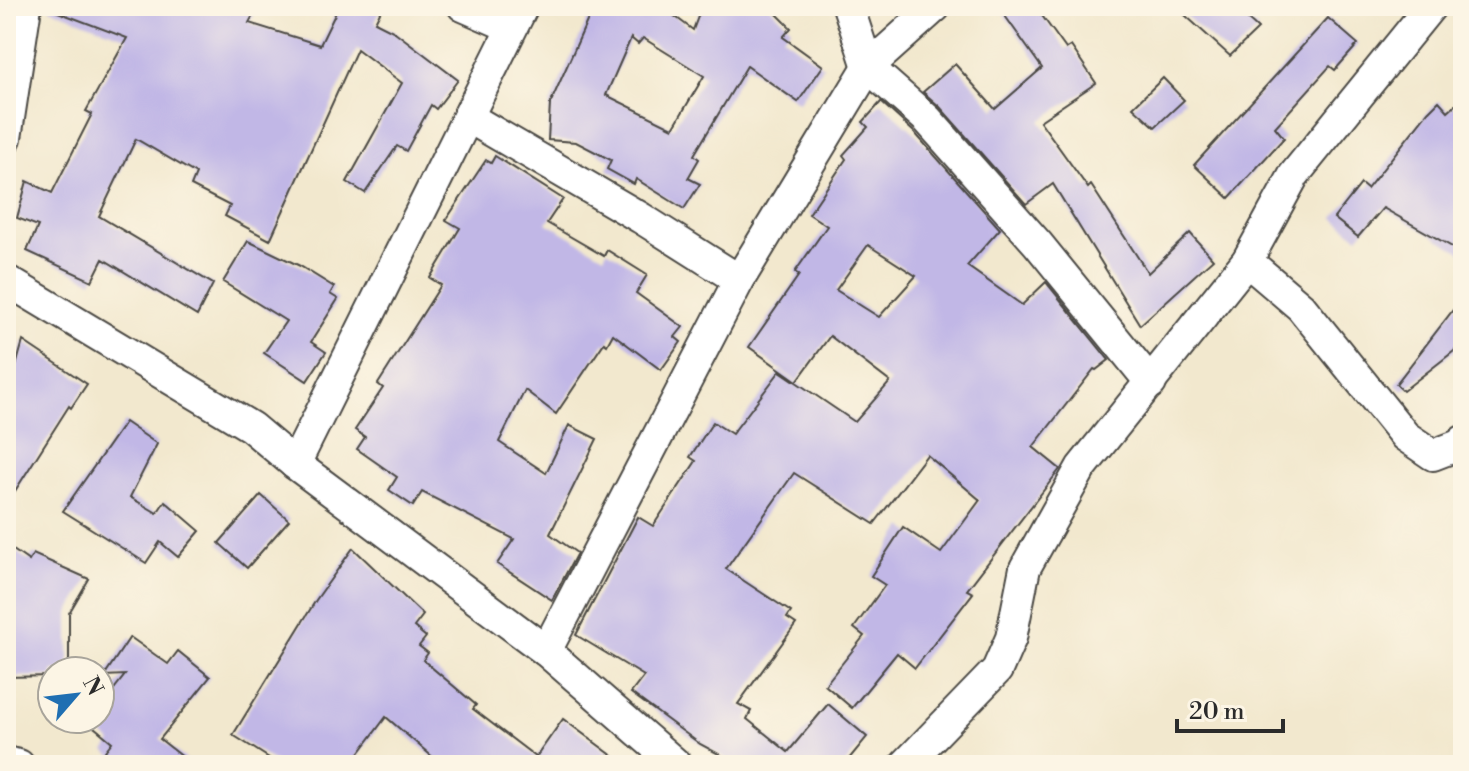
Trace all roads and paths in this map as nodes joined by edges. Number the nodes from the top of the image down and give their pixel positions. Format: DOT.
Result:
graph roads {
  1 [pos="26,6"];
  2 [pos="463,6"];
  3 [pos="848,6"];
  4 [pos="936,6"];
  5 [pos="1431,6"];
  6 [pos="517,17"];
  7 [pos="12,55"];
  8 [pos="868,67"];
  9 [pos="468,117"];
  10 [pos="6,138"];
  11 [pos="1247,261"];
  12 [pos="6,280"];
  13 [pos="739,280"];
  14 [pos="1151,383"];
  15 [pos="1463,441"];
  16 [pos="295,464"];
  17 [pos="546,651"];
  18 [pos="6,762"];
  19 [pos="19,765"];
  20 [pos="677,765"];
  21 [pos="905,765"];
  1 -- 7 [label="street"];
  2 -- 6 [label="street"];
  3 -- 8 [label="street"];
  4 -- 8 [label="street"];
  5 -- 11 [label="street"];
  6 -- 9 [label="street"];
  7 -- 10 [label="street"];
  8 -- 13 [label="street"];
  8 -- 14 [label="street"];
  9 -- 13 [label="street"];
  9 -- 16 [label="street"];
  11 -- 14 [label="street"];
  11 -- 15 [label="street"];
  12 -- 16 [label="street"];
  13 -- 17 [label="street"];
  14 -- 21 [label="street"];
  16 -- 17 [label="street"];
  17 -- 20 [label="street"];
  18 -- 19 [label="street"];
}
